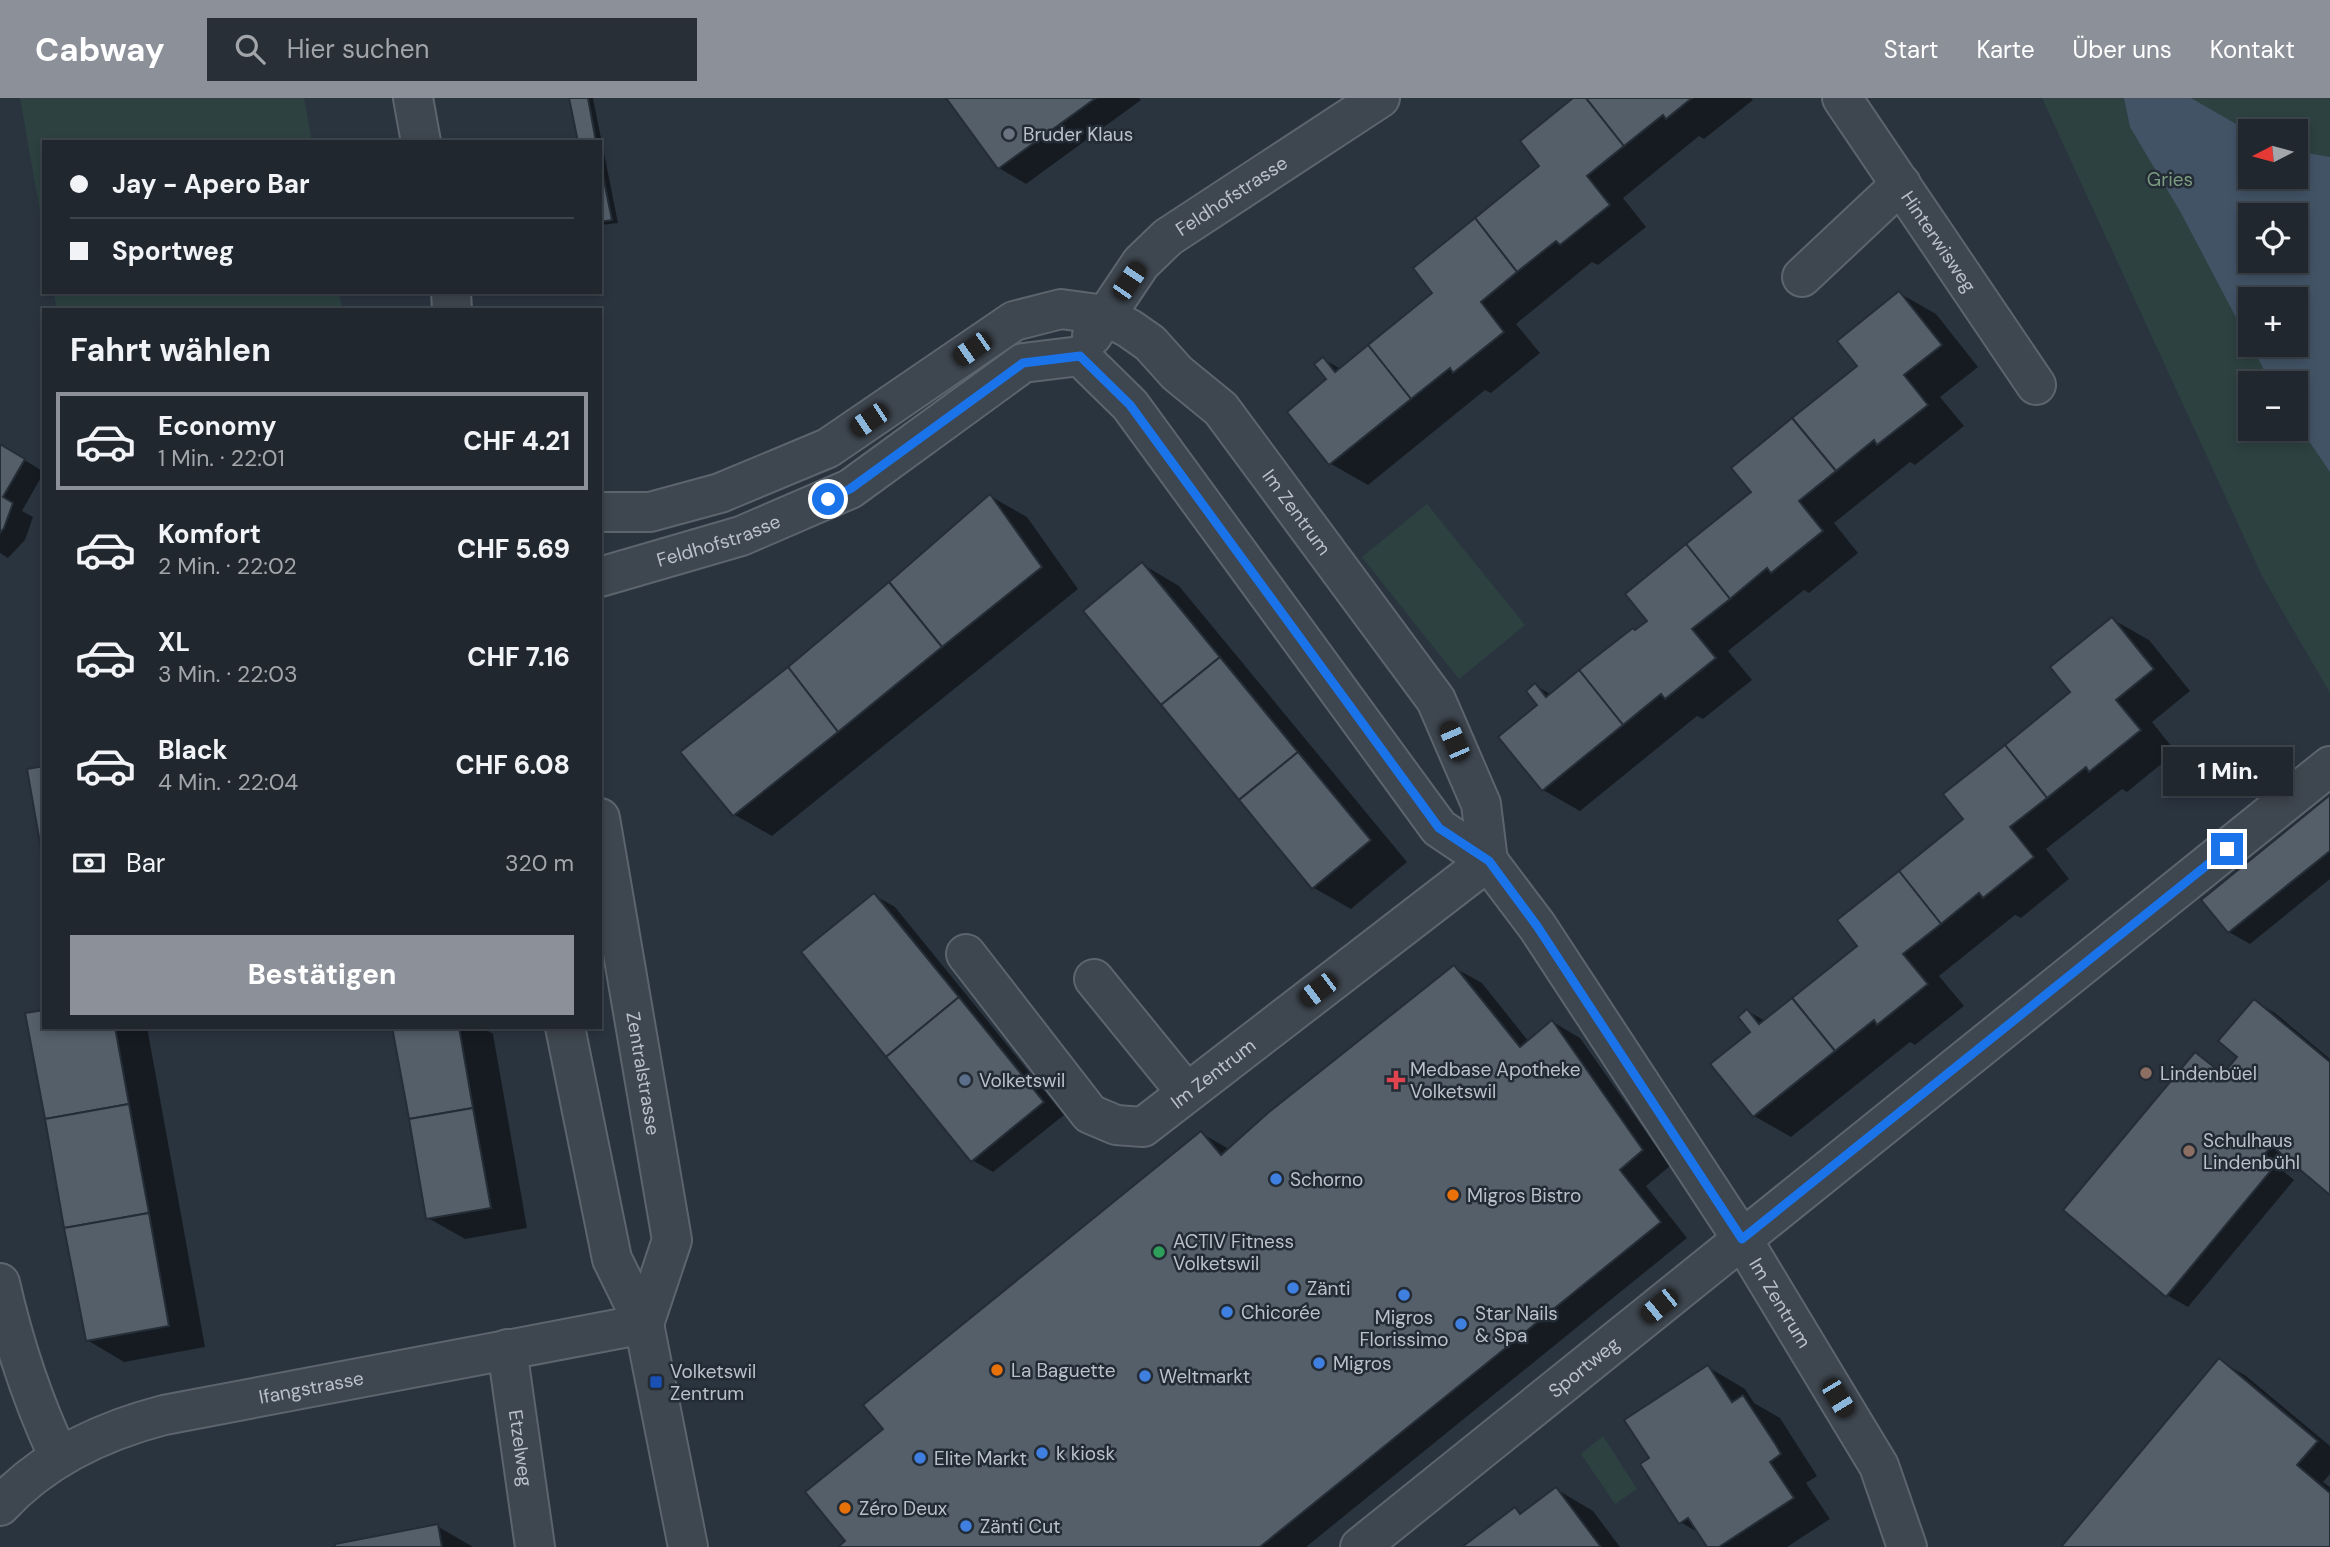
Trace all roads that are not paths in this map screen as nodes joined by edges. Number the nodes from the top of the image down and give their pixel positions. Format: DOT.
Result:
graph roads {
  1 [pos="413,98"];
  2 [pos="1380,98"];
  3 [pos="1842,98"];
  4 [pos="421,140"];
  5 [pos="1901,184"];
  6 [pos="1802,277"];
  7 [pos="1105,315"];
  8 [pos="1080,356"];
  9 [pos="2036,385"];
  10 [pos="602,512"];
  11 [pos="602,576"];
  12 [pos="2330,766"];
  13 [pos="602,830"];
  14 [pos="1489,861"];
  15 [pos="966,954"];
  16 [pos="1094,978"];
  17 [pos="565,1029"];
  18 [pos="1186,1092"];
  19 [pos="1742,1239"];
  20 [pos="0,1283"];
  21 [pos="644,1324"];
  22 [pos="507,1349"];
  23 [pos="59,1457"];
  24 [pos="0,1506"];
  25 [pos="536,1547"];
  26 [pos="688,1547"];
  27 [pos="1360,1547"];
  28 [pos="1907,1547"];
  1 -- 4 [label="street"];
  2 -- 7 [label="street, Feldhofstrasse"];
  3 -- 5 [label="street, Hinterwisweg"];
  5 -- 6 [label="street"];
  5 -- 9 [label="street, Hinterwisweg"];
  7 -- 8 [label="street, Feldhofstrasse"];
  7 -- 10 [label="street"];
  7 -- 14 [label="street, Im Zentrum"];
  8 -- 11 [label="street, Feldhofstrasse"];
  8 -- 14 [label="street, Im Zentrum"];
  12 -- 19 [label="street, Sportweg"];
  13 -- 21 [label="street, Zentralstrasse"];
  14 -- 18 [label="street, Im Zentrum"];
  14 -- 19 [label="street, Im Zentrum"];
  15 -- 18 [label="street, Im Zentrum"];
  16 -- 18 [label="street"];
  17 -- 21 [label="street, Zentralstrasse"];
  19 -- 27 [label="street, Sportweg"];
  19 -- 28 [label="street, Im Zentrum"];
  20 -- 23 [label="street"];
  21 -- 22 [label="street, Ifangstrasse"];
  21 -- 26 [label="street, Zentralstrasse"];
  22 -- 23 [label="street, Ifangstrasse"];
  22 -- 25 [label="street, Etzelweg"];
  23 -- 24 [label="street, Ifangstrasse"];
}
